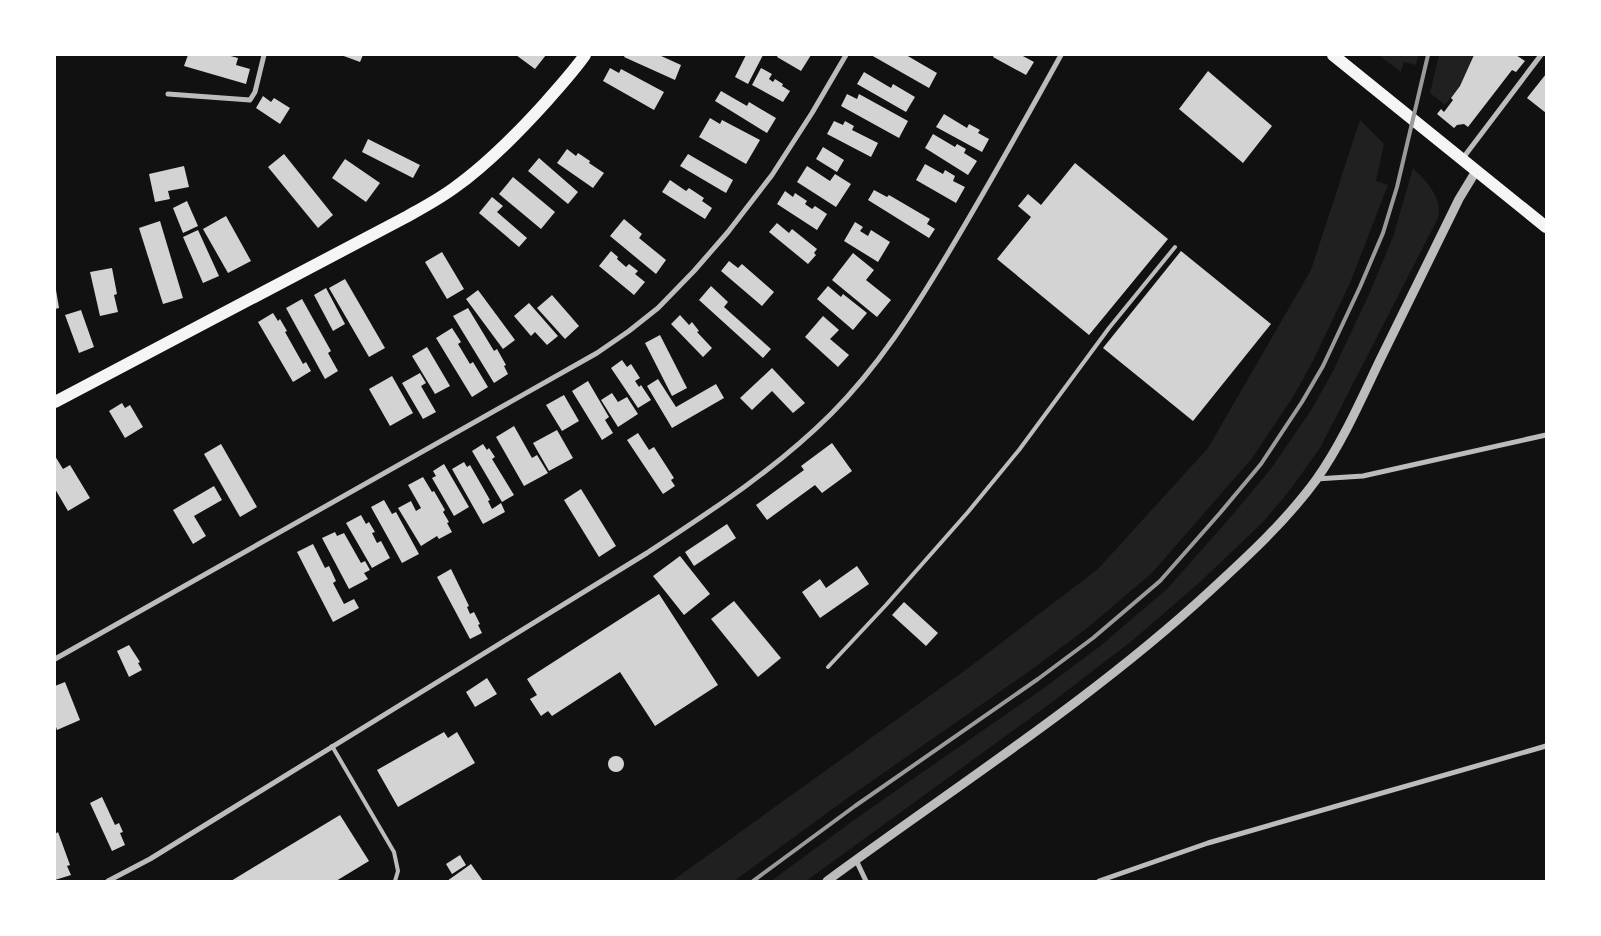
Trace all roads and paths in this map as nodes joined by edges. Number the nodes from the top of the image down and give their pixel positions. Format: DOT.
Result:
graph roads {
  1 [pos="264,55"];
  2 [pos="585,55"];
  3 [pos="846,55"];
  4 [pos="1062,55"];
  5 [pos="1334,55"];
  6 [pos="1541,55"];
  7 [pos="168,94"];
  8 [pos="1462,159"];
  9 [pos="1476,171"];
  10 [pos="1546,228"];
  11 [pos="1175,247"];
  12 [pos="55,402"];
  13 [pos="1546,435"];
  14 [pos="1316,479"];
  15 [pos="55,659"];
  16 [pos="828,667"];
  17 [pos="332,746"];
  18 [pos="1546,746"];
  19 [pos="856,860"];
  20 [pos="108,881"];
  21 [pos="395,881"];
  22 [pos="827,881"];
  23 [pos="866,881"];
  24 [pos="1099,881"];
  1 -- 7 [label="street"];
  2 -- 12 [label="main road"];
  3 -- 15 [label="street"];
  4 -- 17 [label="street"];
  5 -- 8 [label="main road"];
  6 -- 8 [label="street"];
  8 -- 9 [label="main road"];
  9 -- 10 [label="main road"];
  9 -- 14 [label="street"];
  11 -- 16 [label="lane"];
  13 -- 14 [label="street"];
  14 -- 19 [label="street"];
  17 -- 20 [label="street"];
  17 -- 21 [label="lane"];
  18 -- 24 [label="street"];
  19 -- 22 [label="street"];
  19 -- 23 [label="street"];
}
